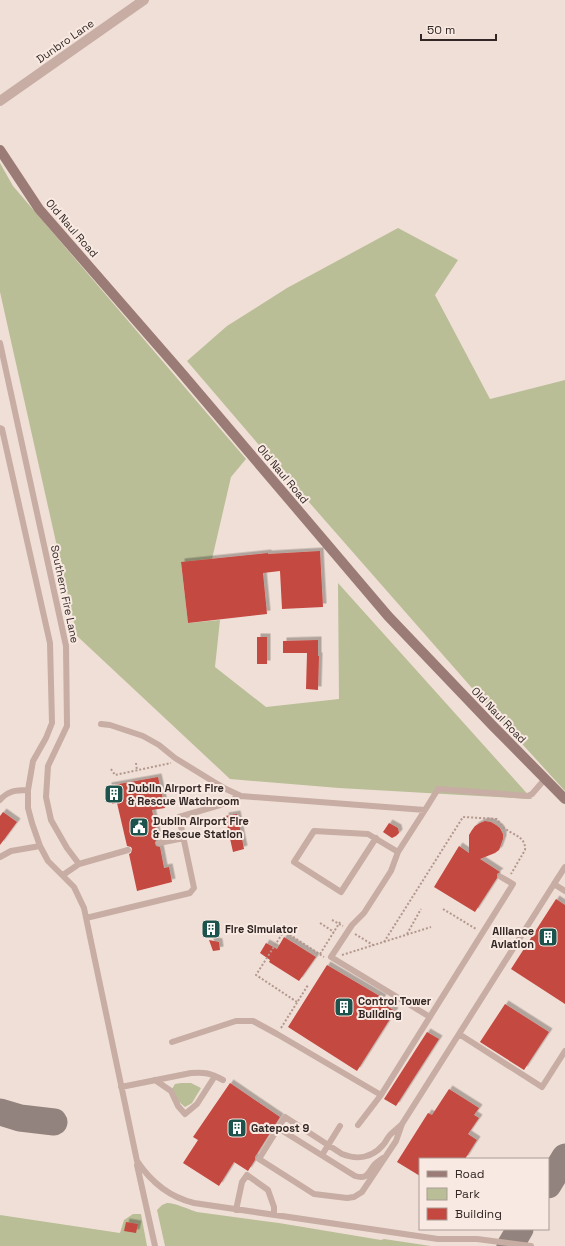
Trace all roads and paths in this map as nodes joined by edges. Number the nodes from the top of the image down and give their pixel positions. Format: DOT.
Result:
graph roads {
  1 [pos="144,0"];
  2 [pos="0,101"];
  3 [pos="0,150"];
  4 [pos="0,343"];
  5 [pos="0,420"];
  6 [pos="1,428"];
  7 [pos="101,724"];
  8 [pos="136,763"];
  9 [pos="173,763"];
  10 [pos="111,768"];
  11 [pos="137,771"];
  12 [pos="545,779"];
  13 [pos="28,790"];
  14 [pos="241,796"];
  15 [pos="565,799"];
  16 [pos="0,800"];
  17 [pos="425,810"];
  18 [pos="184,838"];
  19 [pos="376,838"];
  20 [pos="159,843"];
  21 [pos="40,846"];
  22 [pos="128,850"];
  23 [pos="398,852"];
  24 [pos="0,857"];
  25 [pos="79,864"];
  26 [pos="565,867"];
  27 [pos="63,875"];
  28 [pos="504,879"];
  29 [pos="554,884"];
  30 [pos="565,891"];
  31 [pos="443,908"];
  32 [pos="421,909"];
  33 [pos="86,918"];
  34 [pos="340,922"];
  35 [pos="320,923"];
  36 [pos="431,927"];
  37 [pos="334,932"];
  38 [pos="482,933"];
  39 [pos="407,934"];
  40 [pos="384,942"];
  41 [pos="320,954"];
  42 [pos="331,957"];
  43 [pos="308,986"];
  44 [pos="297,1002"];
  45 [pos="430,1017"];
  46 [pos="277,1034"];
  47 [pos="459,1034"];
  48 [pos="172,1042"];
  49 [pos="565,1051"];
  50 [pos="216,1076"];
  51 [pos="155,1080"];
  52 [pos="223,1080"];
  53 [pos="121,1088"];
  54 [pos="381,1095"];
  55 [pos="402,1124"];
  56 [pos="358,1125"];
  57 [pos="340,1126"];
  58 [pos="278,1128"];
  59 [pos="328,1145"];
  60 [pos="322,1155"];
  61 [pos="386,1157"];
  62 [pos="137,1161"];
  63 [pos="236,1210"];
  64 [pos="274,1215"];
  65 [pos="155,1246"];
  66 [pos="531,1246"];
  1 -- 2 [label="street, Dunbro Lane"];
  3 -- 12 [label="main road, Old Naul Road"];
  4 -- 25 [label="lane, Southern Fire Lane"];
  5 -- 6 [label="lane"];
  6 -- 13 [label="lane"];
  7 -- 14 [label="lane"];
  8 -- 11 [label="path"];
  9 -- 11 [label="path"];
  10 -- 11 [label="path"];
  12 -- 15 [label="main road, Old Naul Road"];
  12 -- 17 [label="lane"];
  13 -- 16 [label="lane"];
  13 -- 21 [label="lane"];
  14 -- 17 [label="lane"];
  14 -- 18 [label="lane"];
  17 -- 23 [label="lane"];
  18 -- 20 [label="lane"];
  18 -- 33 [label="lane"];
  19 -- 19 [label="lane"];
  19 -- 23 [label="lane"];
  21 -- 24 [label="lane"];
  21 -- 27 [label="lane"];
  22 -- 25 [label="lane"];
  23 -- 42 [label="lane"];
  25 -- 27 [label="lane"];
  26 -- 29 [label="lane"];
  27 -- 33 [label="lane"];
  28 -- 38 [label="lane"];
  28 -- 40 [label="path"];
  29 -- 30 [label="lane"];
  29 -- 47 [label="lane"];
  31 -- 38 [label="path"];
  32 -- 39 [label="path"];
  33 -- 53 [label="lane"];
  34 -- 37 [label="path"];
  35 -- 37 [label="path"];
  36 -- 39 [label="path"];
  37 -- 41 [label="path"];
  38 -- 45 [label="lane"];
  39 -- 40 [label="path"];
  40 -- 42 [label="path"];
  41 -- 42 [label="path"];
  41 -- 44 [label="path"];
  42 -- 45 [label="lane"];
  43 -- 44 [label="path"];
  44 -- 46 [label="path"];
  45 -- 54 [label="lane"];
  46 -- 48 [label="lane"];
  46 -- 54 [label="lane"];
  47 -- 49 [label="lane"];
  47 -- 55 [label="lane"];
  50 -- 51 [label="lane"];
  50 -- 51 [label="lane"];
  50 -- 52 [label="lane"];
  51 -- 53 [label="lane"];
  53 -- 62 [label="lane"];
  54 -- 56 [label="lane"];
  55 -- 59 [label="lane"];
  55 -- 61 [label="lane"];
  57 -- 59 [label="lane"];
  58 -- 59 [label="lane"];
  58 -- 60 [label="lane"];
  58 -- 61 [label="lane"];
  59 -- 60 [label="lane"];
  60 -- 61 [label="lane"];
  62 -- 63 [label="lane"];
  62 -- 65 [label="lane"];
  63 -- 64 [label="lane"];
  63 -- 64 [label="lane"];
  64 -- 66 [label="lane"];
}
